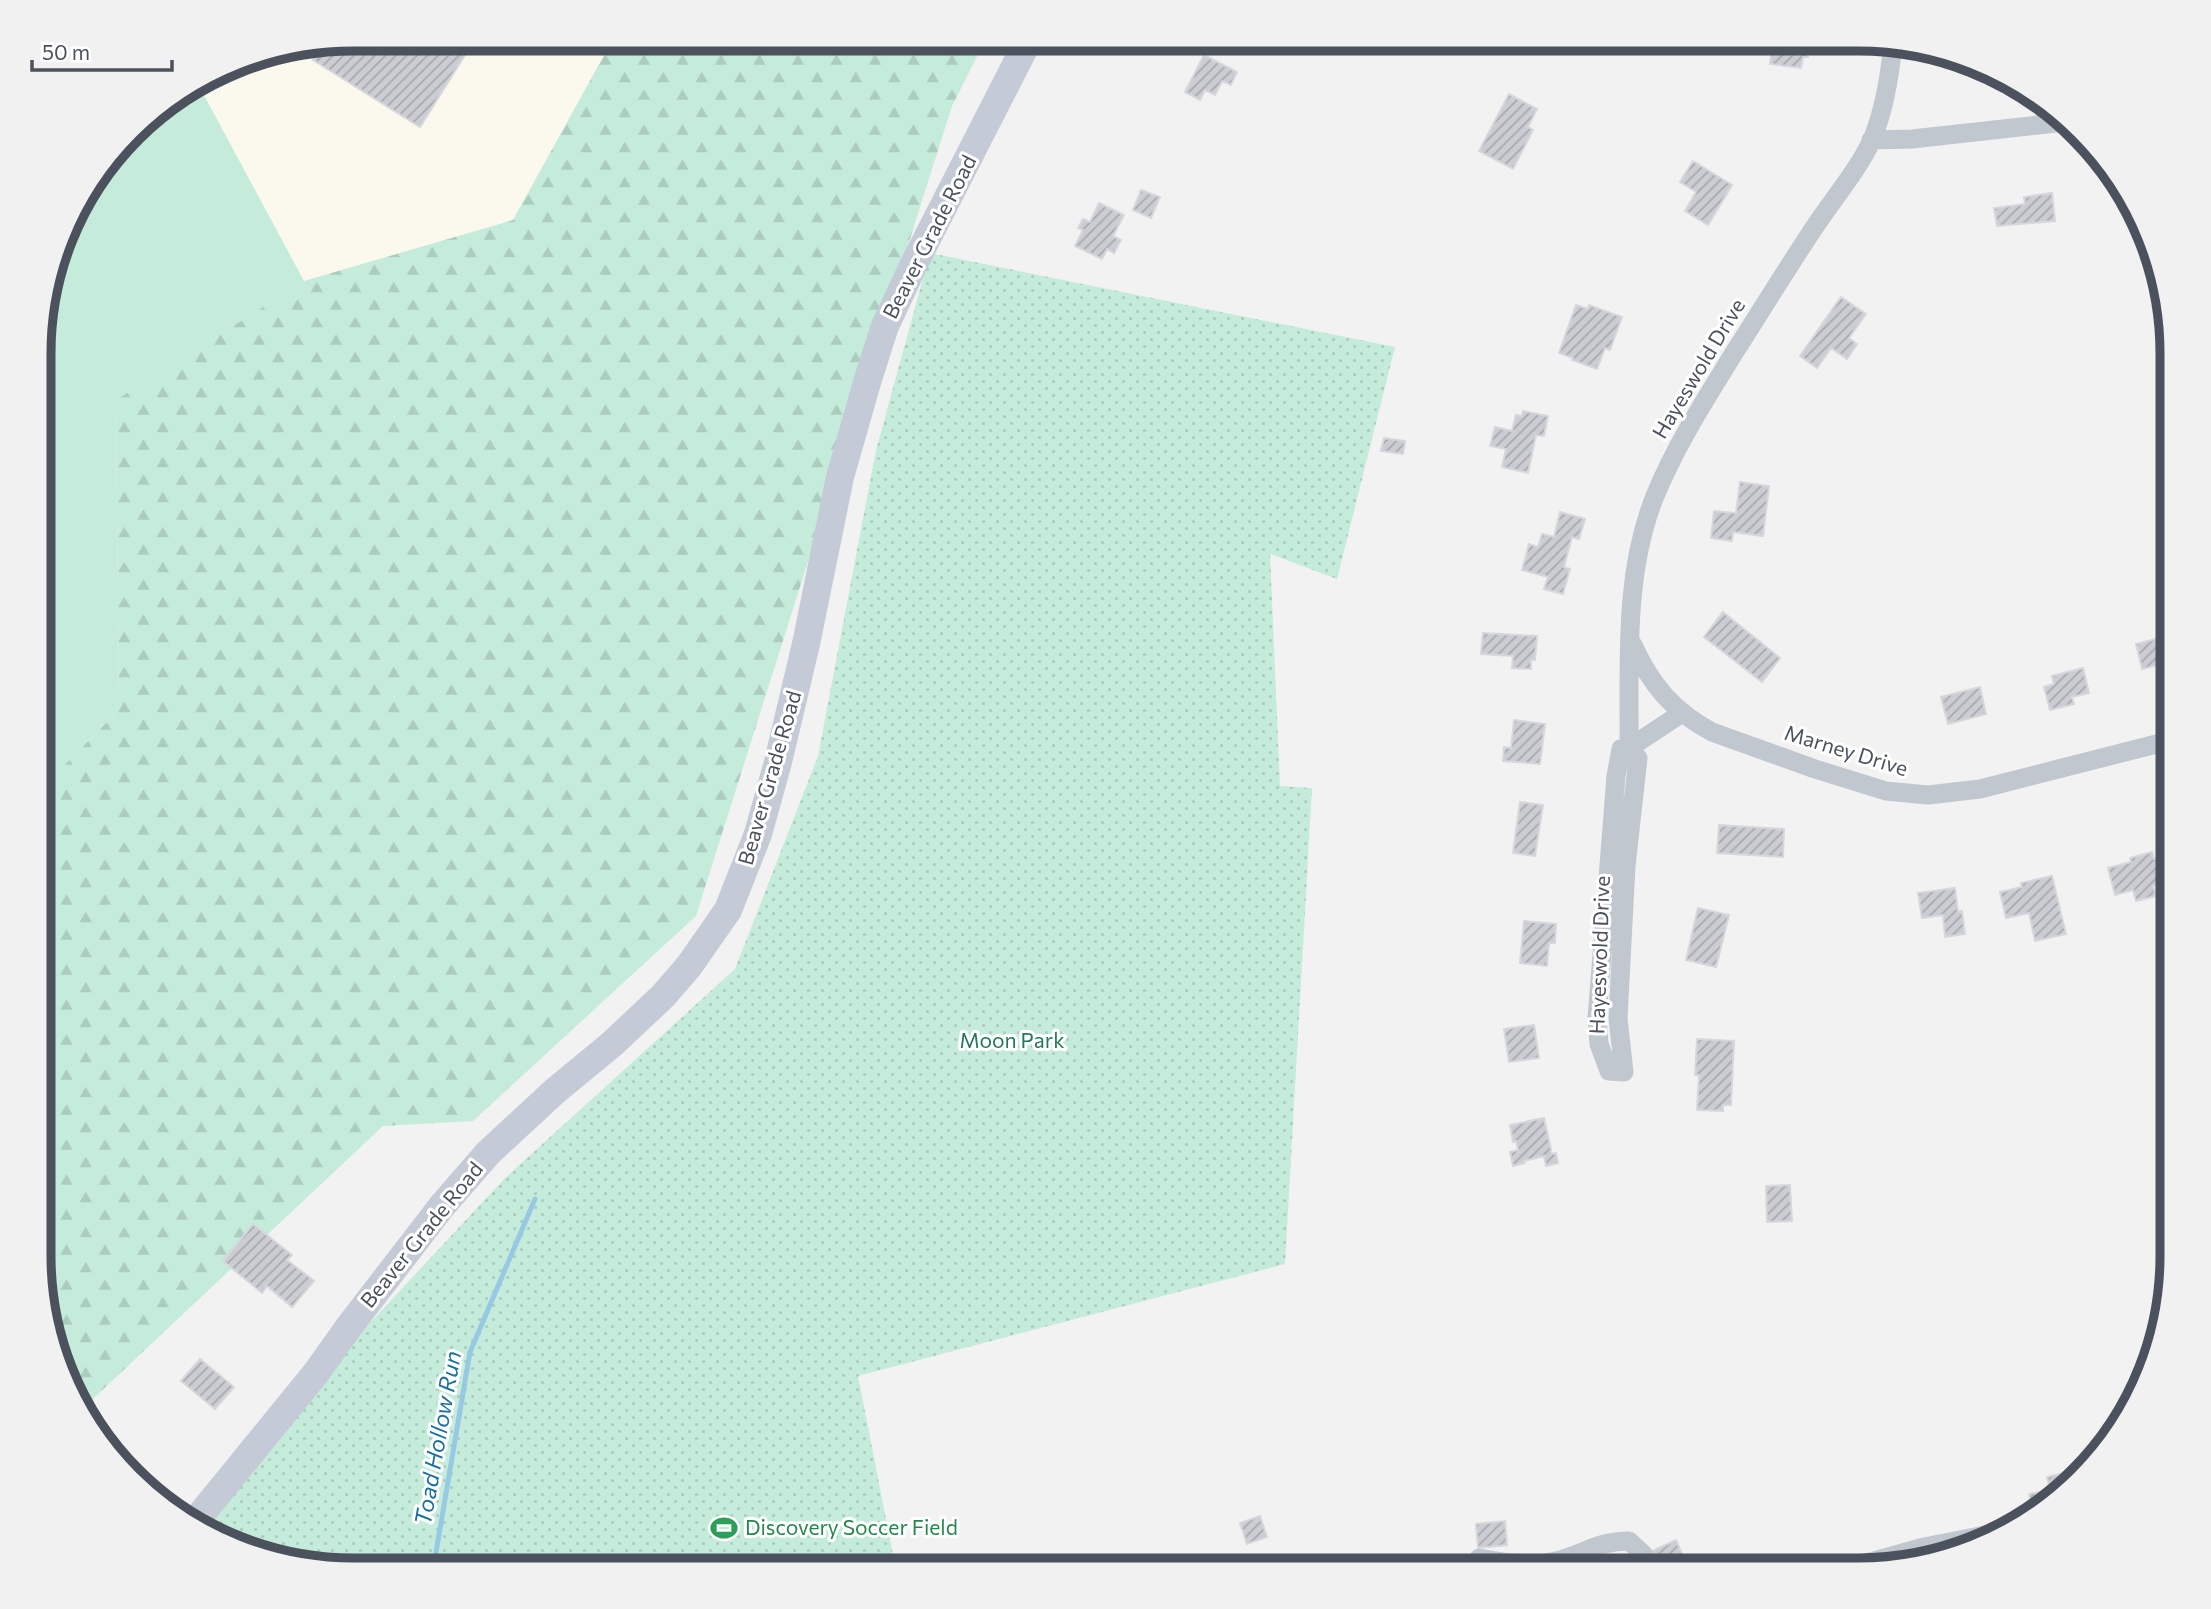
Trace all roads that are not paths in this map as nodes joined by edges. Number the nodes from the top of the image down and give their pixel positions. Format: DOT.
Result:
graph roads {
  1 [pos="1023,51"];
  2 [pos="1892,52"];
  3 [pos="2055,123"];
  4 [pos="1871,140"];
  5 [pos="1631,641"];
  6 [pos="1682,713"];
  7 [pos="2160,743"];
  8 [pos="1629,748"];
  9 [pos="199,1517"];
  10 [pos="1962,1540"];
  11 [pos="1889,1557"];
  12 [pos="1564,1558"];
  13 [pos="1643,1558"];
  1 -- 9 [label="main road, Beaver Grade Road"];
  2 -- 4 [label="street, Hayeswold Drive"];
  3 -- 4 [label="street"];
  4 -- 5 [label="street, Hayeswold Drive"];
  5 -- 6 [label="street, Marney Drive"];
  5 -- 8 [label="street, Hayeswold Drive"];
  6 -- 7 [label="street, Marney Drive"];
  6 -- 8 [label="street"];
  8 -- 8 [label="street, Hayeswold Drive"];
  10 -- 11 [label="street"];
  12 -- 13 [label="street"];
}
